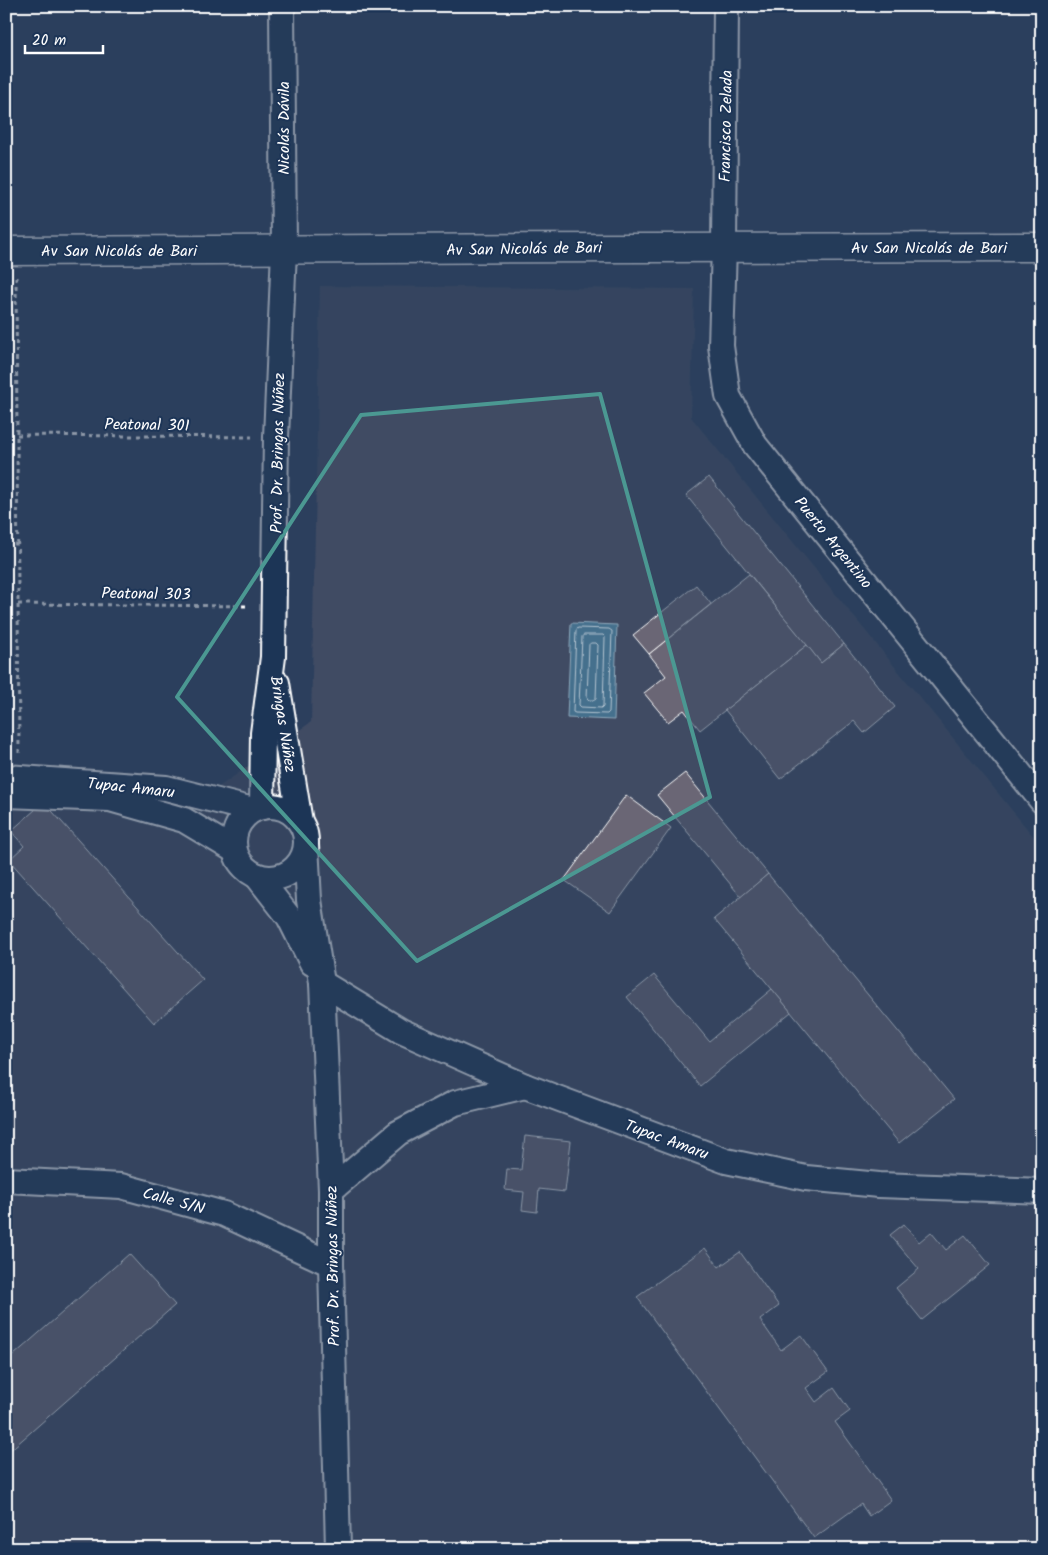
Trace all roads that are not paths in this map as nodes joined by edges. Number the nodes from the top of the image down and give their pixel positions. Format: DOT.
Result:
graph roads {
  1 [pos="282,6"];
  2 [pos="726,6"];
  3 [pos="724,246"];
  4 [pos="1042,247"];
  5 [pos="284,250"];
  6 [pos="11,251"];
  7 [pos="273,656"];
  8 [pos="11,783"];
  9 [pos="1042,800"];
  10 [pos="258,809"];
  11 [pos="300,822"];
  12 [pos="306,845"];
  13 [pos="234,850"];
  14 [pos="257,876"];
  15 [pos="322,983"];
  16 [pos="525,1086"];
  17 [pos="6,1180"];
  18 [pos="331,1190"];
  19 [pos="1042,1191"];
  20 [pos="331,1264"];
  21 [pos="338,1549"];
  1 -- 5 [label="street, Nicolás Dávila"];
  2 -- 3 [label="street, Francisco Zelada"];
  3 -- 4 [label="street, Av San Nicolás de Bari"];
  3 -- 5 [label="street, Av San Nicolás de Bari"];
  3 -- 9 [label="street, Puerto Argentino"];
  5 -- 6 [label="street, Av San Nicolás de Bari"];
  5 -- 7 [label="street, Prof. Dr. Bringas Núñez"];
  7 -- 10 [label="street, Bringas Núñez"];
  7 -- 11 [label="street, Bringas Núñez"];
  8 -- 10 [label="street, Tupac Amaru"];
  8 -- 13 [label="street"];
  10 -- 11 [label="street"];
  10 -- 13 [label="street"];
  11 -- 12 [label="street, Bringas Núñez"];
  12 -- 14 [label="street"];
  12 -- 15 [label="street, Bringas Núñez"];
  13 -- 14 [label="street"];
  14 -- 15 [label="street"];
  15 -- 16 [label="street, Tupac Amaru"];
  15 -- 18 [label="street, Prof. Dr. Bringas Núñez"];
  16 -- 18 [label="street"];
  16 -- 19 [label="street, Tupac Amaru"];
  17 -- 20 [label="street, Calle S/N"];
  18 -- 20 [label="street, Prof. Dr. Bringas Núñez"];
  20 -- 21 [label="street, Prof. Dr. Bringas Núñez"];
}
